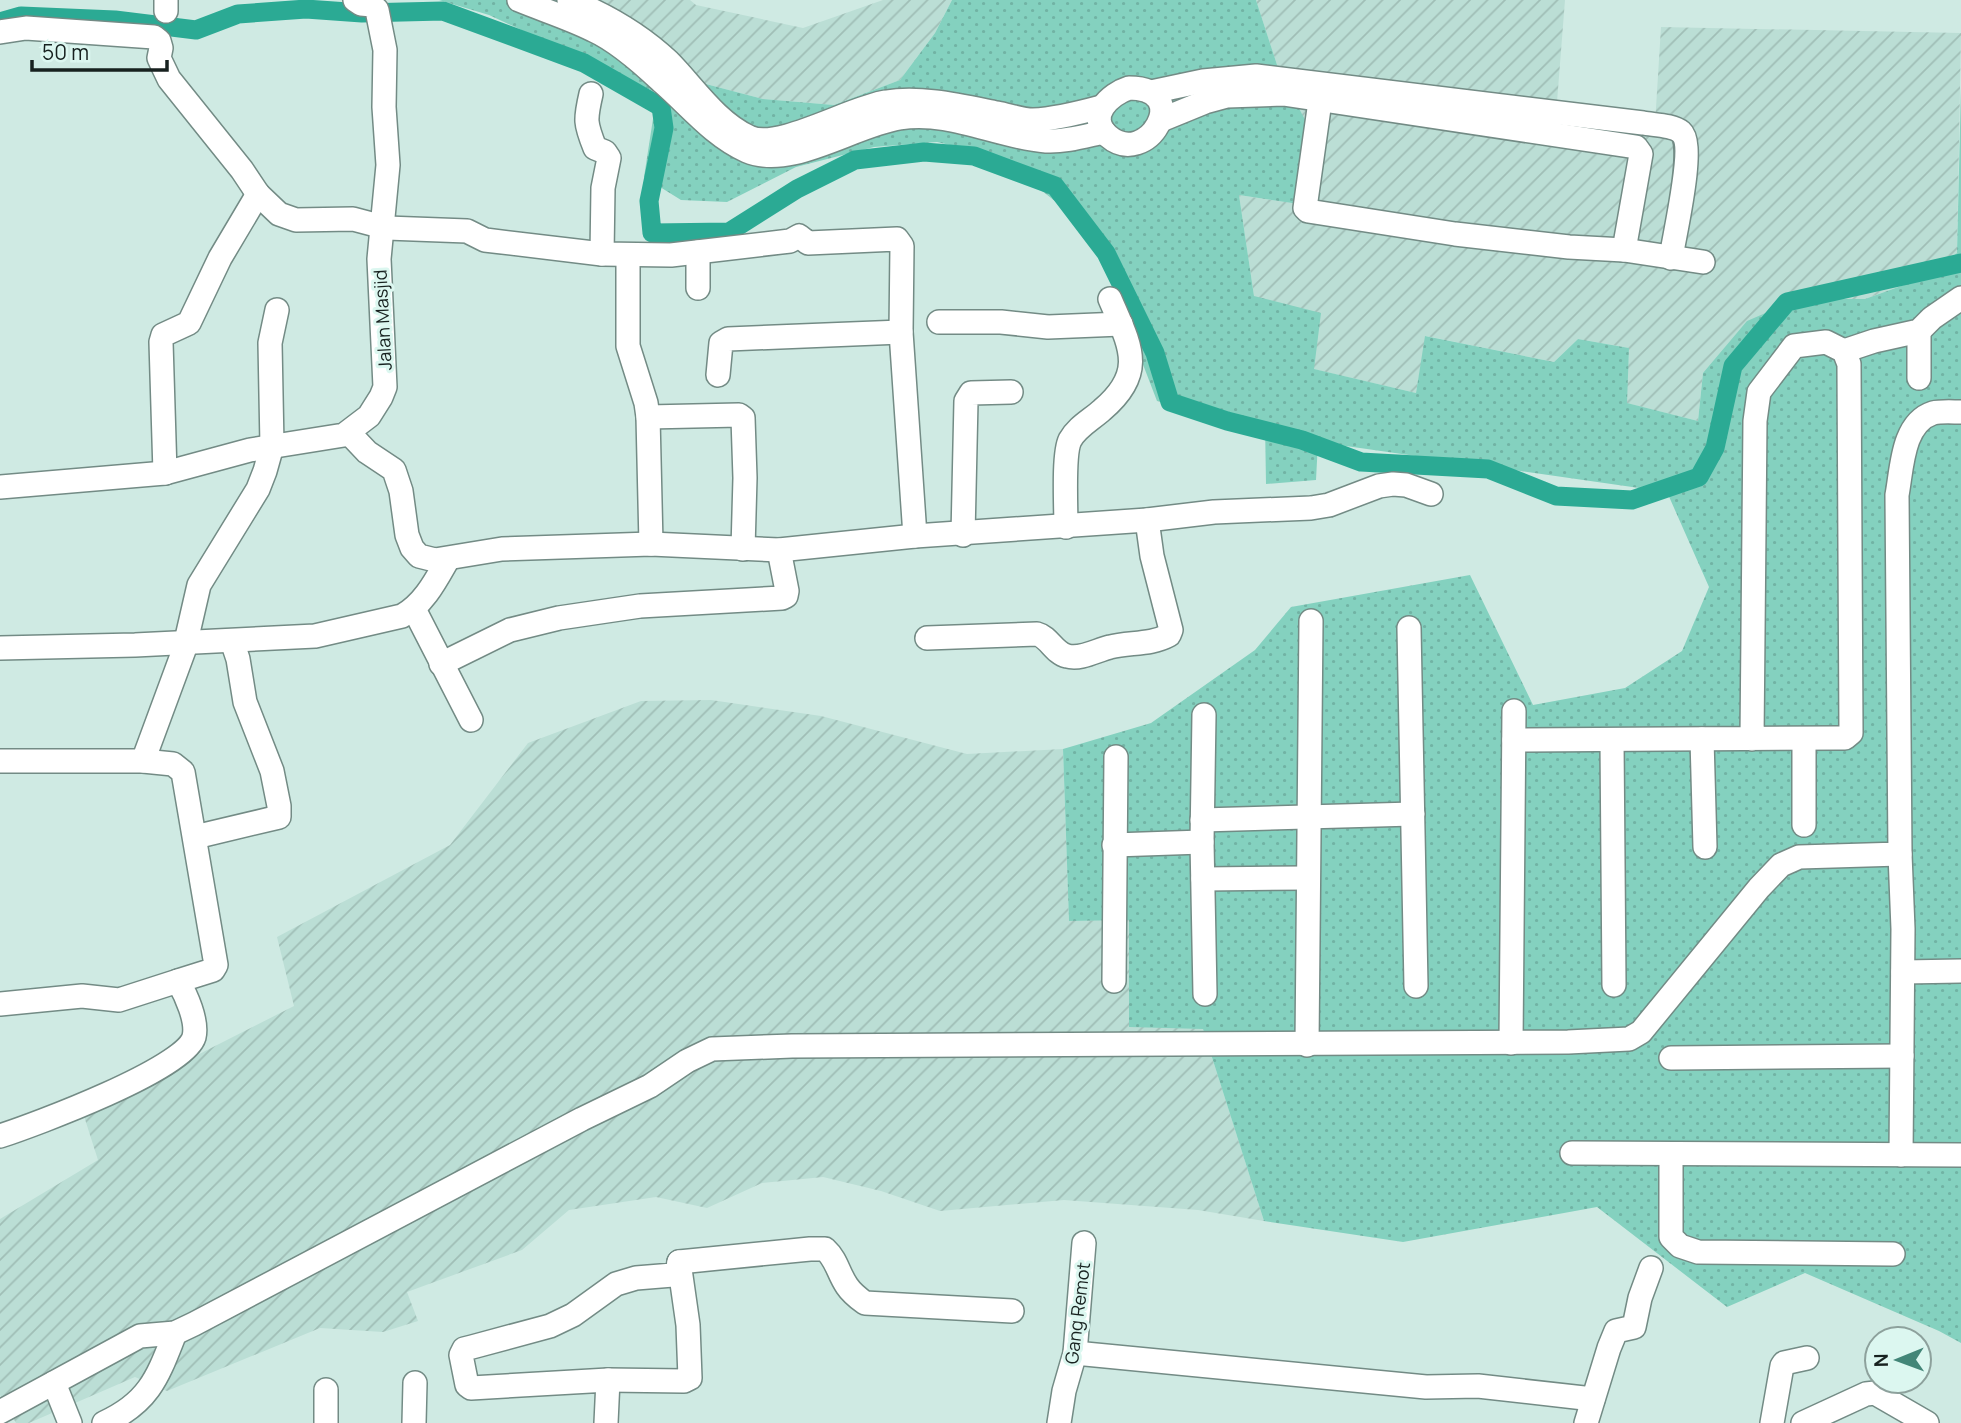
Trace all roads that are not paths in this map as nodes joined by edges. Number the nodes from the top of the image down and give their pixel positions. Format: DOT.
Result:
graph roads {
  1 [pos="355,0"];
  2 [pos="519,0"];
  3 [pos="569,0"];
  4 [pos="0,32"];
  5 [pos="1283,86"];
  6 [pos="1151,92"];
  7 [pos="1322,92"];
  8 [pos="591,94"];
  9 [pos="1101,107"];
  10 [pos="1502,116"];
  11 [pos="1161,120"];
  12 [pos="1643,123"];
  13 [pos="825,132"];
  14 [pos="1104,132"];
  15 [pos="1636,147"];
  16 [pos="258,194"];
  17 [pos="382,225"];
  18 [pos="1624,250"];
  19 [pos="698,252"];
  20 [pos="602,254"];
  21 [pos="628,254"];
  22 [pos="1671,258"];
  23 [pos="1703,262"];
  24 [pos="698,288"];
  25 [pos="1961,298"];
  26 [pos="1110,299"];
  27 [pos="277,310"];
  28 [pos="939,322"];
  29 [pos="1121,324"];
  30 [pos="1919,331"];
  31 [pos="901,332"];
  32 [pos="1844,351"];
  33 [pos="718,375"];
  34 [pos="1919,378"];
  35 [pos="1011,392"];
  36 [pos="1961,412"];
  37 [pos="648,417"];
  38 [pos="349,433"];
  39 [pos="272,446"];
  40 [pos="165,473"];
  41 [pos="0,487"];
  42 [pos="1431,494"];
  43 [pos="1147,520"];
  44 [pos="1066,527"];
  45 [pos="962,534"];
  46 [pos="915,536"];
  47 [pos="651,544"];
  48 [pos="743,549"];
  49 [pos="779,550"];
  50 [pos="448,559"];
  51 [pos="414,609"];
  52 [pos="1311,621"];
  53 [pos="1409,628"];
  54 [pos="927,638"];
  55 [pos="232,641"];
  56 [pos="186,642"];
  57 [pos="0,648"];
  58 [pos="441,664"];
  59 [pos="1514,711"];
  60 [pos="1204,715"];
  61 [pos="471,720"];
  62 [pos="1804,738"];
  63 [pos="1702,739"];
  64 [pos="1752,739"];
  65 [pos="1514,740"];
  66 [pos="1612,740"];
  67 [pos="1116,757"];
  68 [pos="0,761"];
  69 [pos="143,761"];
  70 [pos="1413,814"];
  71 [pos="1309,817"];
  72 [pos="1804,825"];
  73 [pos="1202,831"];
  74 [pos="195,837"];
  75 [pos="1114,845"];
  76 [pos="1705,847"];
  77 [pos="1900,854"];
  78 [pos="1308,878"];
  79 [pos="1203,879"];
  80 [pos="1961,971"];
  81 [pos="1903,972"];
  82 [pos="178,981"];
  83 [pos="1114,981"];
  84 [pos="1614,985"];
  85 [pos="1416,986"];
  86 [pos="1205,994"];
  87 [pos="0,1004"];
  88 [pos="1511,1043"];
  89 [pos="1307,1045"];
  90 [pos="1902,1056"];
  91 [pos="1671,1058"];
  92 [pos="0,1136"];
  93 [pos="1572,1153"];
  94 [pos="1671,1155"];
  95 [pos="1902,1155"];
  96 [pos="1961,1155"];
  97 [pos="1084,1243"];
  98 [pos="1893,1254"];
  99 [pos="679,1262"];
  100 [pos="1651,1268"];
  101 [pos="1012,1311"];
  102 [pos="175,1333"];
  103 [pos="1075,1353"];
  104 [pos="1807,1358"];
  105 [pos="608,1380"];
  106 [pos="54,1383"];
  107 [pos="415,1383"];
  108 [pos="326,1390"];
  109 [pos="1593,1399"];
  110 [pos="0,1412"];
  111 [pos="69,1423"];
  112 [pos="104,1423"];
  113 [pos="326,1423"];
  114 [pos="414,1423"];
  115 [pos="606,1423"];
  116 [pos="1059,1423"];
  117 [pos="1586,1423"];
  118 [pos="1772,1423"];
  119 [pos="1803,1423"];
  120 [pos="1927,1423"];
  1 -- 17 [label="street, Jalan Masjid"];
  2 -- 13 [label="street"];
  3 -- 13 [label="street"];
  4 -- 16 [label="street"];
  5 -- 6 [label="street"];
  5 -- 7 [label="street"];
  5 -- 11 [label="street"];
  6 -- 9 [label="street"];
  6 -- 11 [label="street"];
  7 -- 10 [label="street"];
  7 -- 18 [label="street"];
  8 -- 20 [label="street"];
  9 -- 13 [label="street"];
  9 -- 14 [label="street"];
  10 -- 12 [label="street"];
  10 -- 15 [label="street"];
  11 -- 14 [label="street"];
  12 -- 15 [label="street"];
  12 -- 22 [label="street"];
  13 -- 14 [label="street"];
  15 -- 18 [label="street"];
  16 -- 17 [label="street"];
  16 -- 40 [label="street"];
  17 -- 20 [label="street"];
  17 -- 38 [label="street, Jalan Masjid"];
  18 -- 22 [label="street"];
  19 -- 21 [label="street"];
  19 -- 24 [label="street"];
  19 -- 31 [label="street"];
  20 -- 21 [label="street"];
  21 -- 37 [label="street"];
  22 -- 23 [label="street"];
  25 -- 30 [label="street"];
  26 -- 29 [label="street"];
  27 -- 39 [label="street"];
  28 -- 29 [label="street"];
  29 -- 44 [label="street"];
  30 -- 32 [label="street"];
  30 -- 34 [label="street"];
  31 -- 33 [label="street"];
  31 -- 46 [label="street"];
  32 -- 62 [label="street"];
  32 -- 64 [label="street"];
  35 -- 45 [label="street"];
  36 -- 77 [label="street"];
  37 -- 47 [label="street"];
  37 -- 48 [label="street"];
  38 -- 39 [label="street"];
  38 -- 50 [label="street"];
  39 -- 40 [label="street"];
  39 -- 56 [label="street"];
  40 -- 41 [label="street"];
  42 -- 43 [label="street"];
  43 -- 44 [label="street"];
  43 -- 54 [label="street"];
  44 -- 45 [label="street"];
  45 -- 46 [label="street"];
  46 -- 49 [label="street"];
  47 -- 48 [label="street"];
  47 -- 50 [label="street"];
  48 -- 49 [label="street"];
  49 -- 58 [label="street"];
  50 -- 51 [label="street"];
  51 -- 55 [label="street"];
  51 -- 58 [label="street"];
  52 -- 71 [label="street"];
  53 -- 70 [label="street"];
  55 -- 56 [label="street"];
  55 -- 74 [label="street"];
  56 -- 57 [label="street"];
  56 -- 69 [label="street"];
  58 -- 61 [label="street"];
  59 -- 65 [label="street"];
  60 -- 73 [label="street"];
  62 -- 64 [label="street"];
  62 -- 72 [label="street"];
  63 -- 64 [label="street"];
  63 -- 66 [label="street"];
  63 -- 76 [label="street"];
  65 -- 66 [label="street"];
  65 -- 88 [label="street"];
  66 -- 84 [label="street"];
  67 -- 75 [label="street"];
  68 -- 69 [label="street"];
  69 -- 74 [label="street"];
  70 -- 71 [label="street"];
  70 -- 85 [label="street"];
  71 -- 73 [label="street"];
  71 -- 78 [label="street"];
  73 -- 75 [label="street"];
  73 -- 79 [label="street"];
  74 -- 82 [label="street"];
  75 -- 83 [label="street"];
  77 -- 81 [label="street"];
  77 -- 88 [label="street"];
  78 -- 79 [label="street"];
  78 -- 89 [label="street"];
  79 -- 86 [label="street"];
  80 -- 81 [label="street"];
  81 -- 90 [label="street"];
  82 -- 87 [label="street"];
  82 -- 92 [label="street"];
  88 -- 89 [label="street"];
  89 -- 102 [label="street"];
  90 -- 91 [label="street"];
  90 -- 95 [label="street"];
  93 -- 94 [label="street"];
  94 -- 95 [label="street"];
  94 -- 98 [label="street"];
  95 -- 96 [label="street"];
  97 -- 103 [label="street, Gang Remot"];
  99 -- 101 [label="street"];
  99 -- 105 [label="street"];
  99 -- 105 [label="street"];
  100 -- 109 [label="street"];
  102 -- 106 [label="street"];
  102 -- 112 [label="street"];
  103 -- 109 [label="street"];
  103 -- 116 [label="street, Gang Remot"];
  104 -- 118 [label="street"];
  105 -- 115 [label="street"];
  106 -- 110 [label="street"];
  106 -- 111 [label="street"];
  107 -- 114 [label="street"];
  108 -- 113 [label="street"];
  109 -- 117 [label="street"];
  119 -- 120 [label="street"];
}
